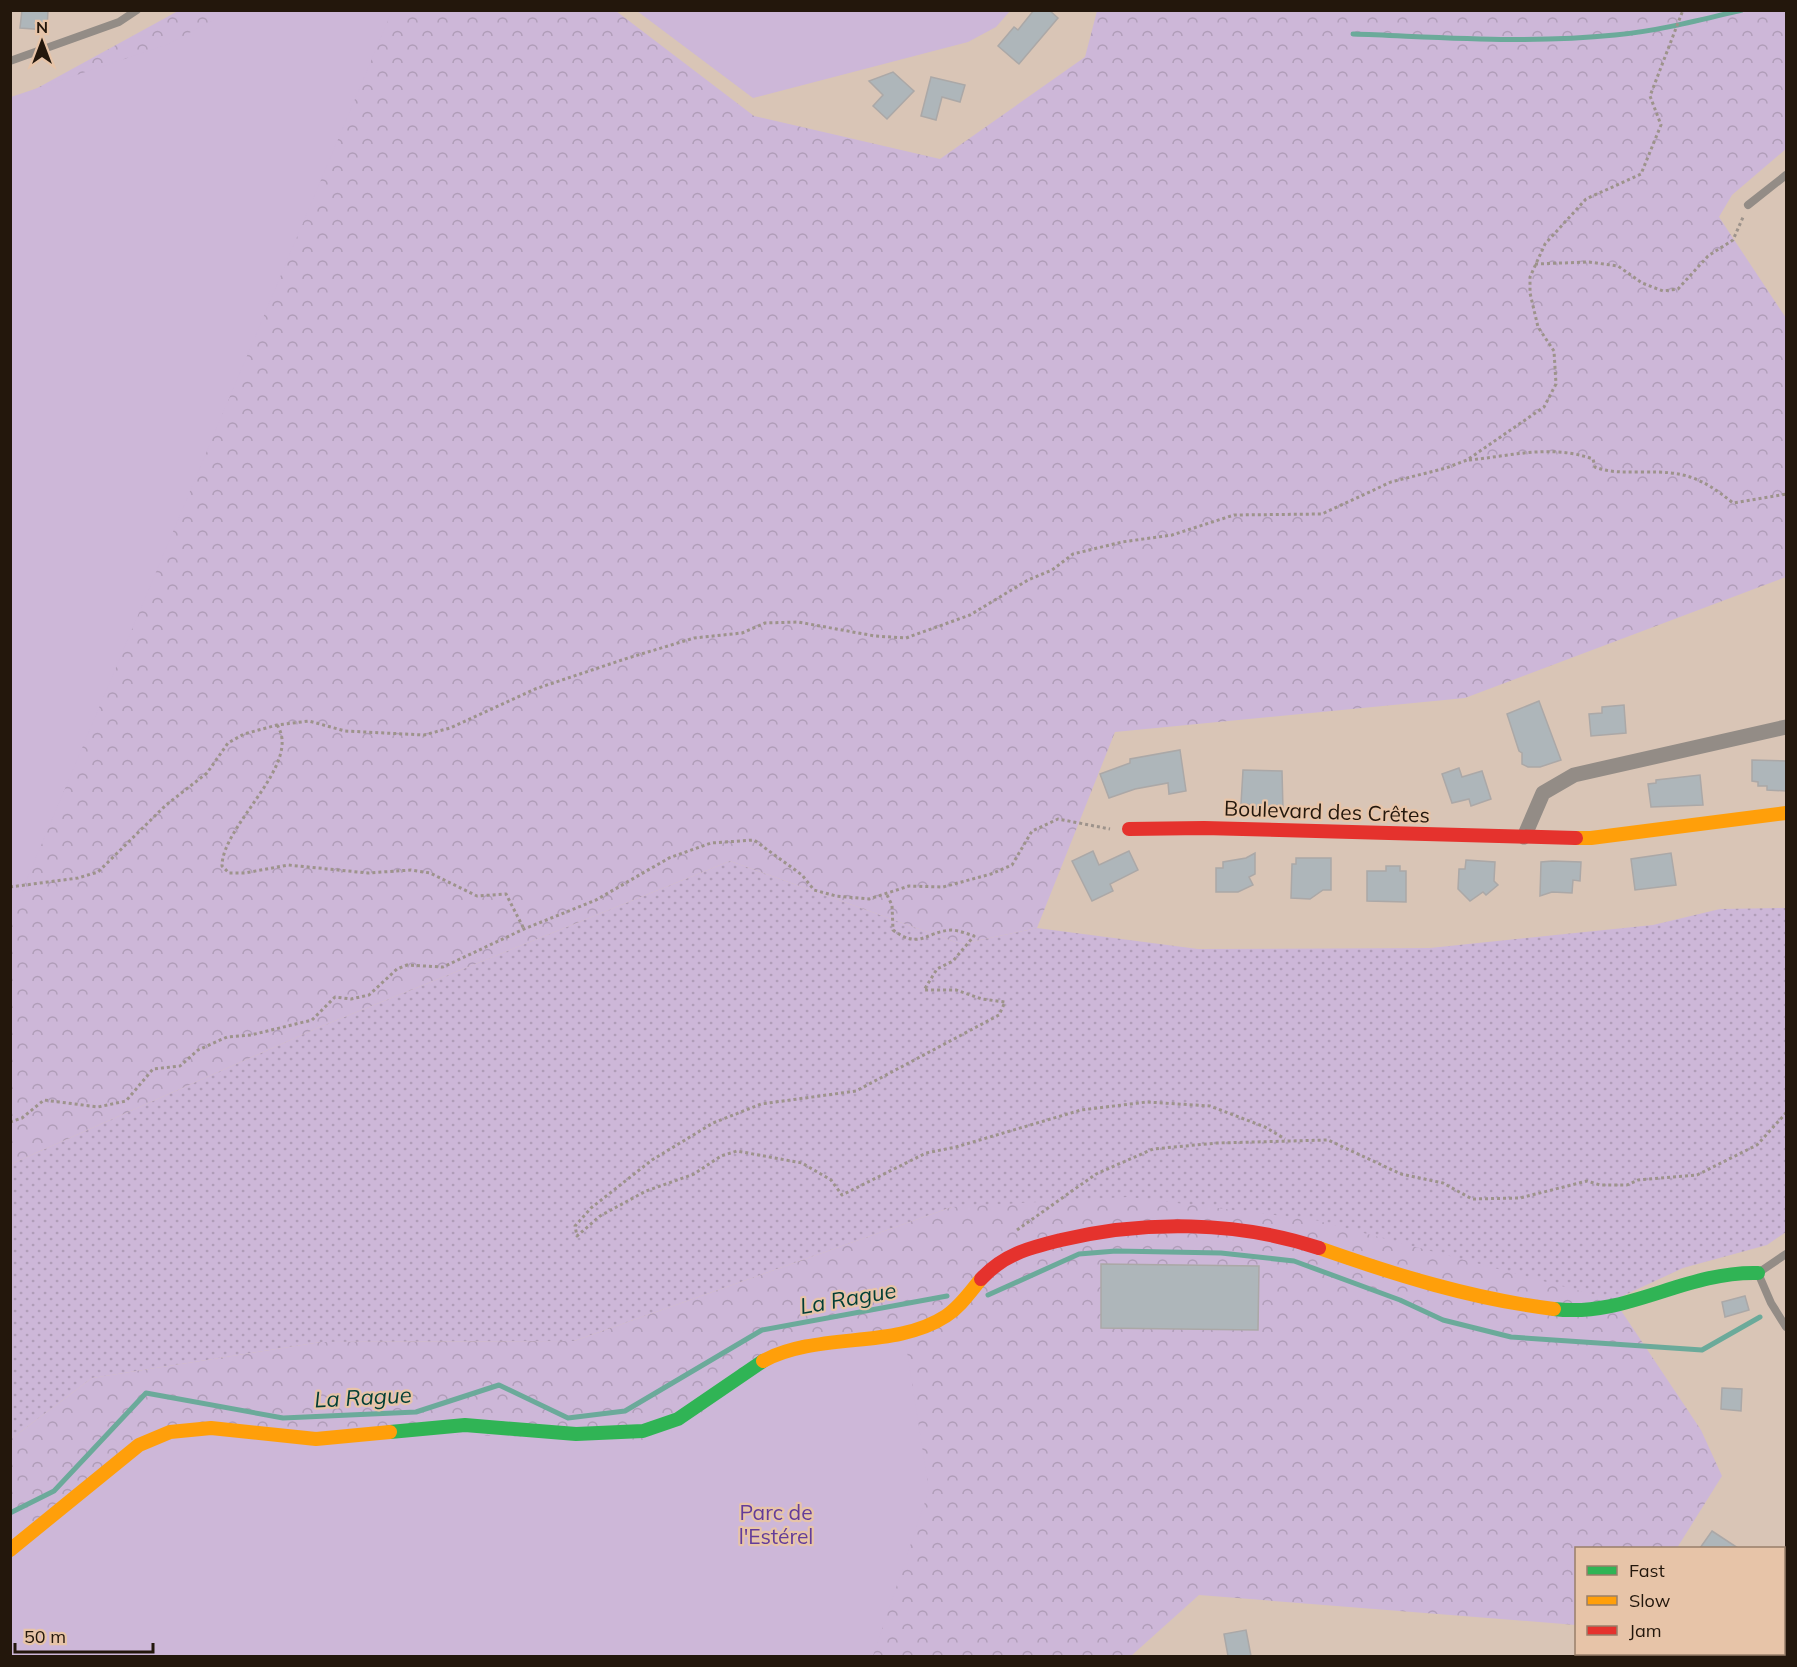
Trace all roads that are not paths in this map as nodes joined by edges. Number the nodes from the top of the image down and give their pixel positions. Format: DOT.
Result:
graph roads {
  1 [pos="137,10"];
  2 [pos="10,61"];
  3 [pos="1786,175"];
  4 [pos="1749,205"];
  5 [pos="1786,727"];
  6 [pos="1786,813"];
  7 [pos="1129,829"];
  8 [pos="1524,837"];
  9 [pos="1786,1254"];
  10 [pos="1758,1273"];
  11 [pos="1786,1327"];
  12 [pos="10,1550"];
  1 -- 2 [label="lane"];
  3 -- 4 [label="lane"];
  5 -- 8 [label="street"];
  6 -- 8 [label="street, Boulevard des Crêtes"];
  7 -- 8 [label="street, Boulevard des Crêtes"];
  9 -- 10 [label="lane"];
  10 -- 11 [label="lane"];
  10 -- 12 [label="street"];
}
